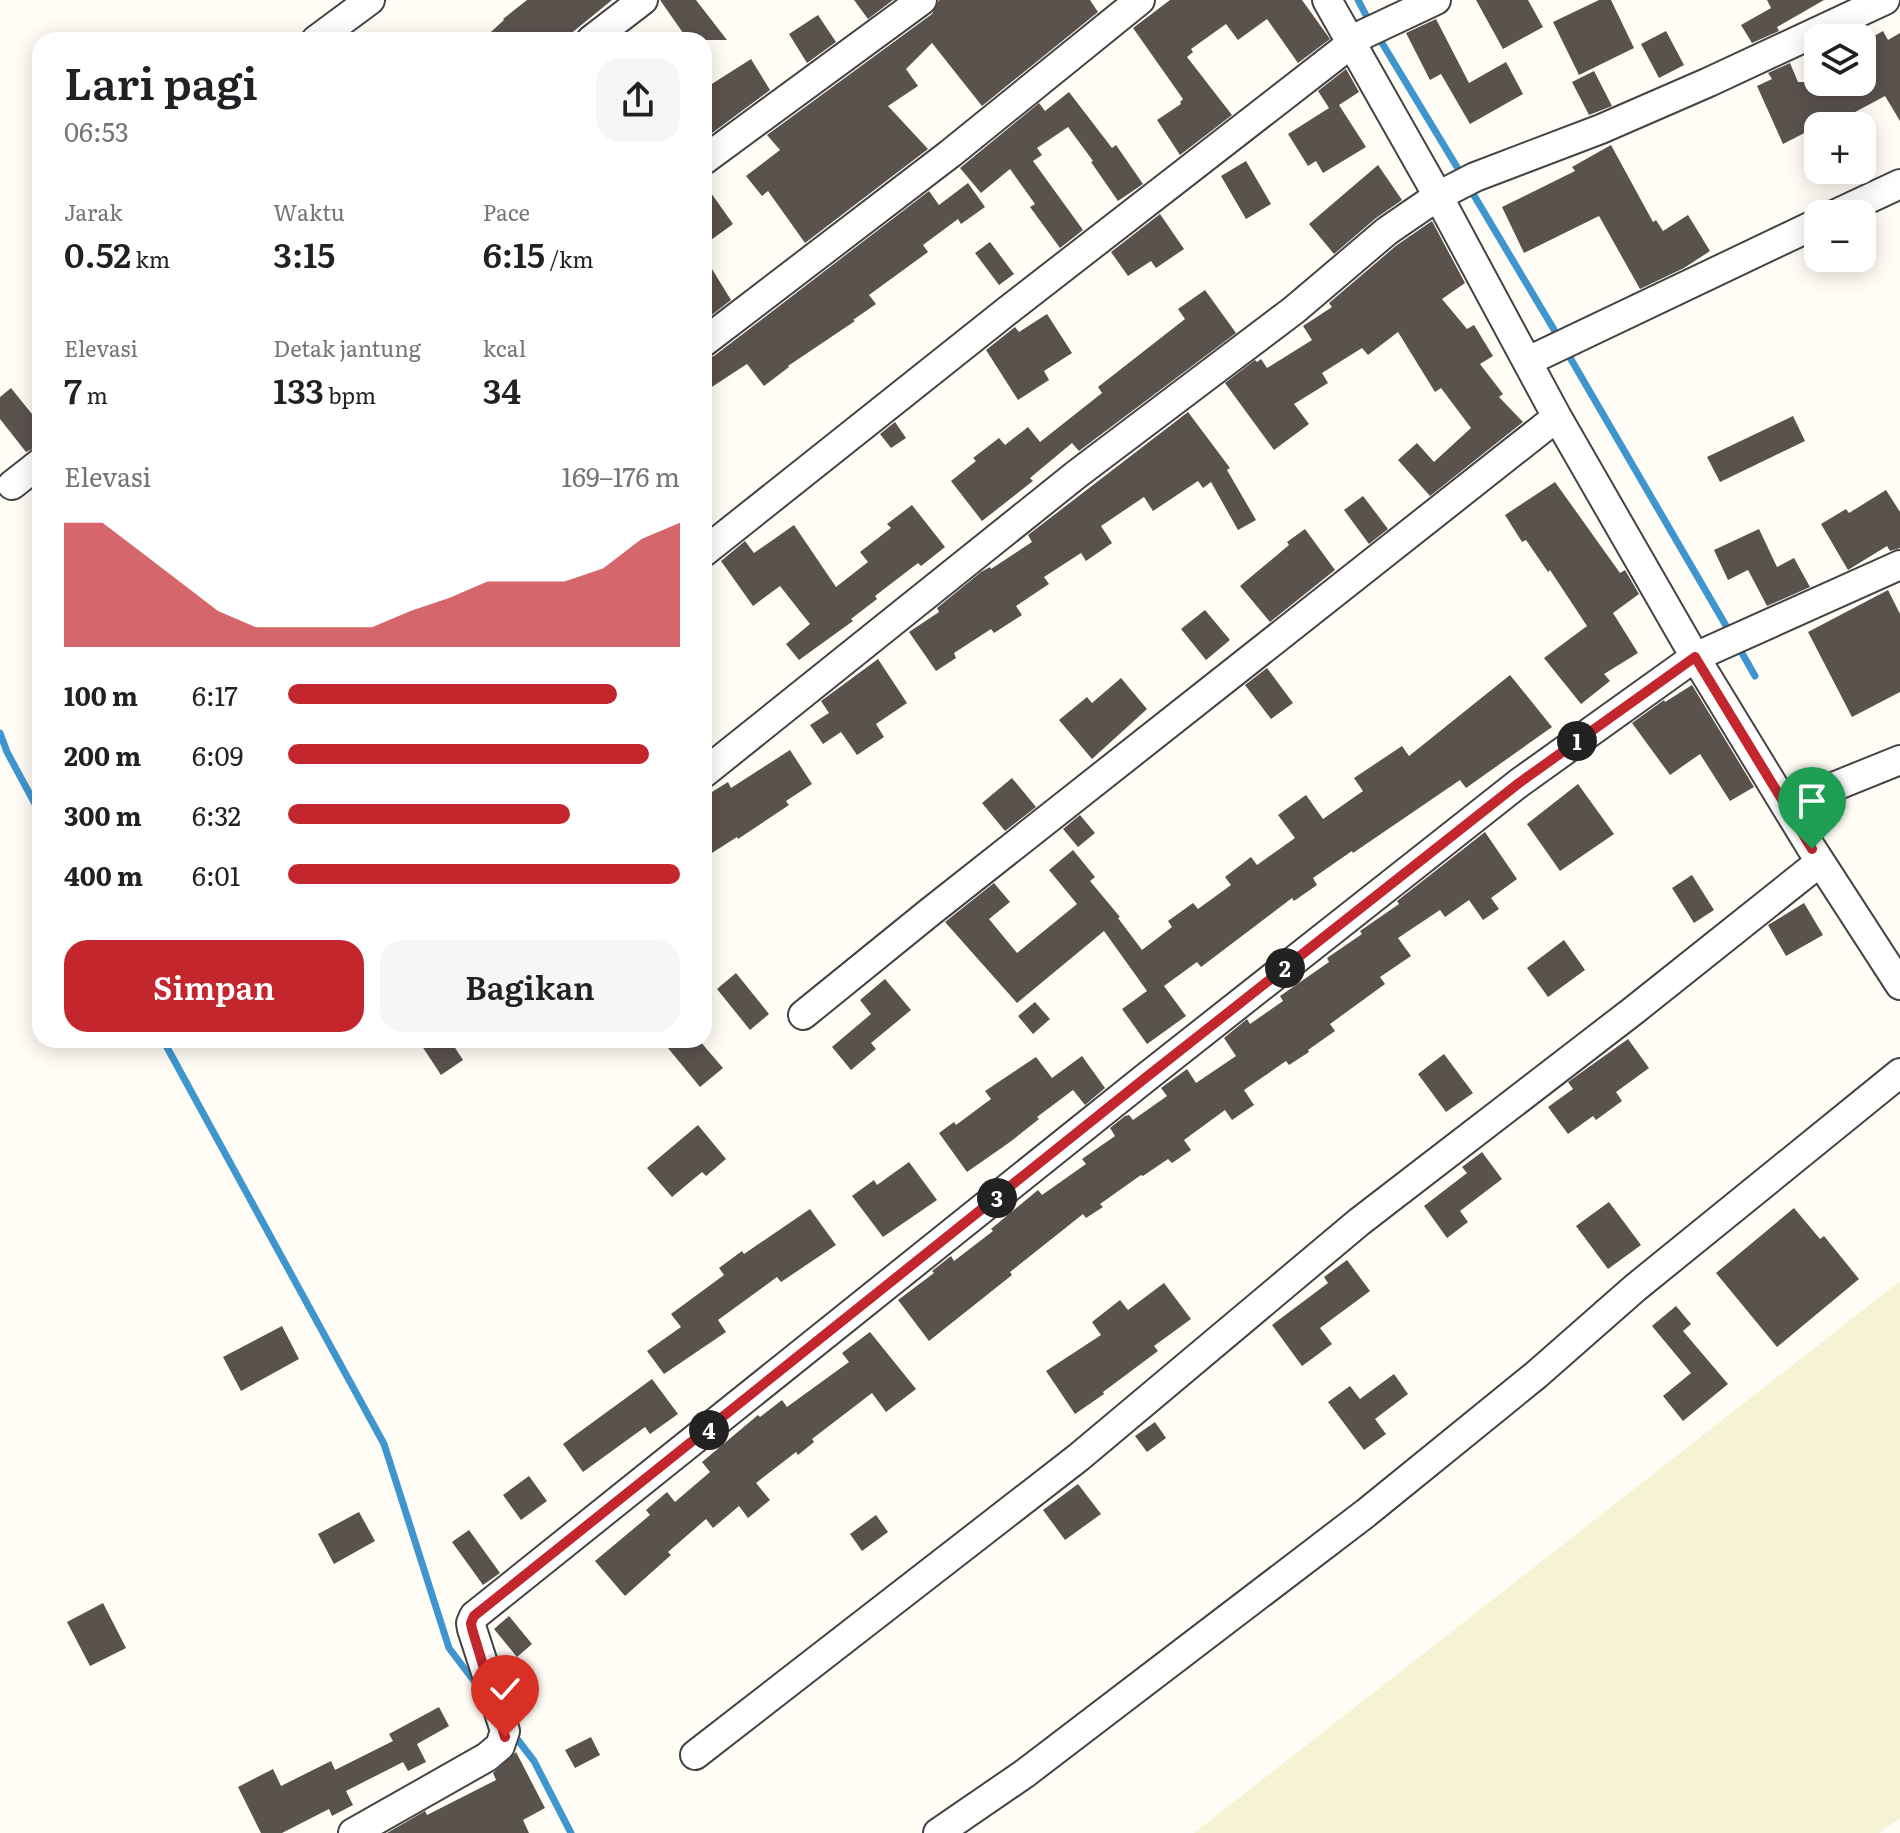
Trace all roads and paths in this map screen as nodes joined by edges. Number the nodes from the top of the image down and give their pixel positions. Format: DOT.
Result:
graph roads {
  1 [pos="370,0"];
  2 [pos="643,0"];
  3 [pos="922,0"];
  4 [pos="1140,0"];
  5 [pos="1327,0"];
  6 [pos="1436,0"];
  7 [pos="1885,0"];
  8 [pos="327,32"];
  9 [pos="601,32"];
  10 [pos="1366,34"];
  11 [pos="712,154"];
  12 [pos="1900,184"];
  13 [pos="1456,186"];
  14 [pos="1866,200"];
  15 [pos="1804,230"];
  16 [pos="712,336"];
  17 [pos="1538,356"];
  18 [pos="1557,417"];
  19 [pos="32,469"];
  20 [pos="12,485"];
  21 [pos="712,546"];
  22 [pos="1900,565"];
  23 [pos="1718,647"];
  24 [pos="1900,760"];
  25 [pos="712,767"];
  26 [pos="1786,806"];
  27 [pos="1820,862"];
  28 [pos="1900,985"];
  29 [pos="803,1015"];
  30 [pos="1900,1073"];
  31 [pos="695,1755"];
  32 [pos="353,1833"];
  33 [pos="938,1833"];
  1 -- 8 [label="street"];
  2 -- 9 [label="street"];
  3 -- 11 [label="street"];
  4 -- 16 [label="street"];
  5 -- 10 [label="street"];
  6 -- 10 [label="street"];
  7 -- 13 [label="street"];
  10 -- 13 [label="street"];
  10 -- 21 [label="street"];
  12 -- 14 [label="street"];
  13 -- 17 [label="street"];
  13 -- 25 [label="street"];
  15 -- 17 [label="street"];
  17 -- 18 [label="street"];
  18 -- 23 [label="street"];
  18 -- 29 [label="street"];
  19 -- 20 [label="street"];
  22 -- 23 [label="street"];
  23 -- 26 [label="street"];
  23 -- 32 [label="street"];
  24 -- 26 [label="street"];
  26 -- 27 [label="street"];
  27 -- 28 [label="street"];
  27 -- 31 [label="street"];
  30 -- 33 [label="street"];
}
